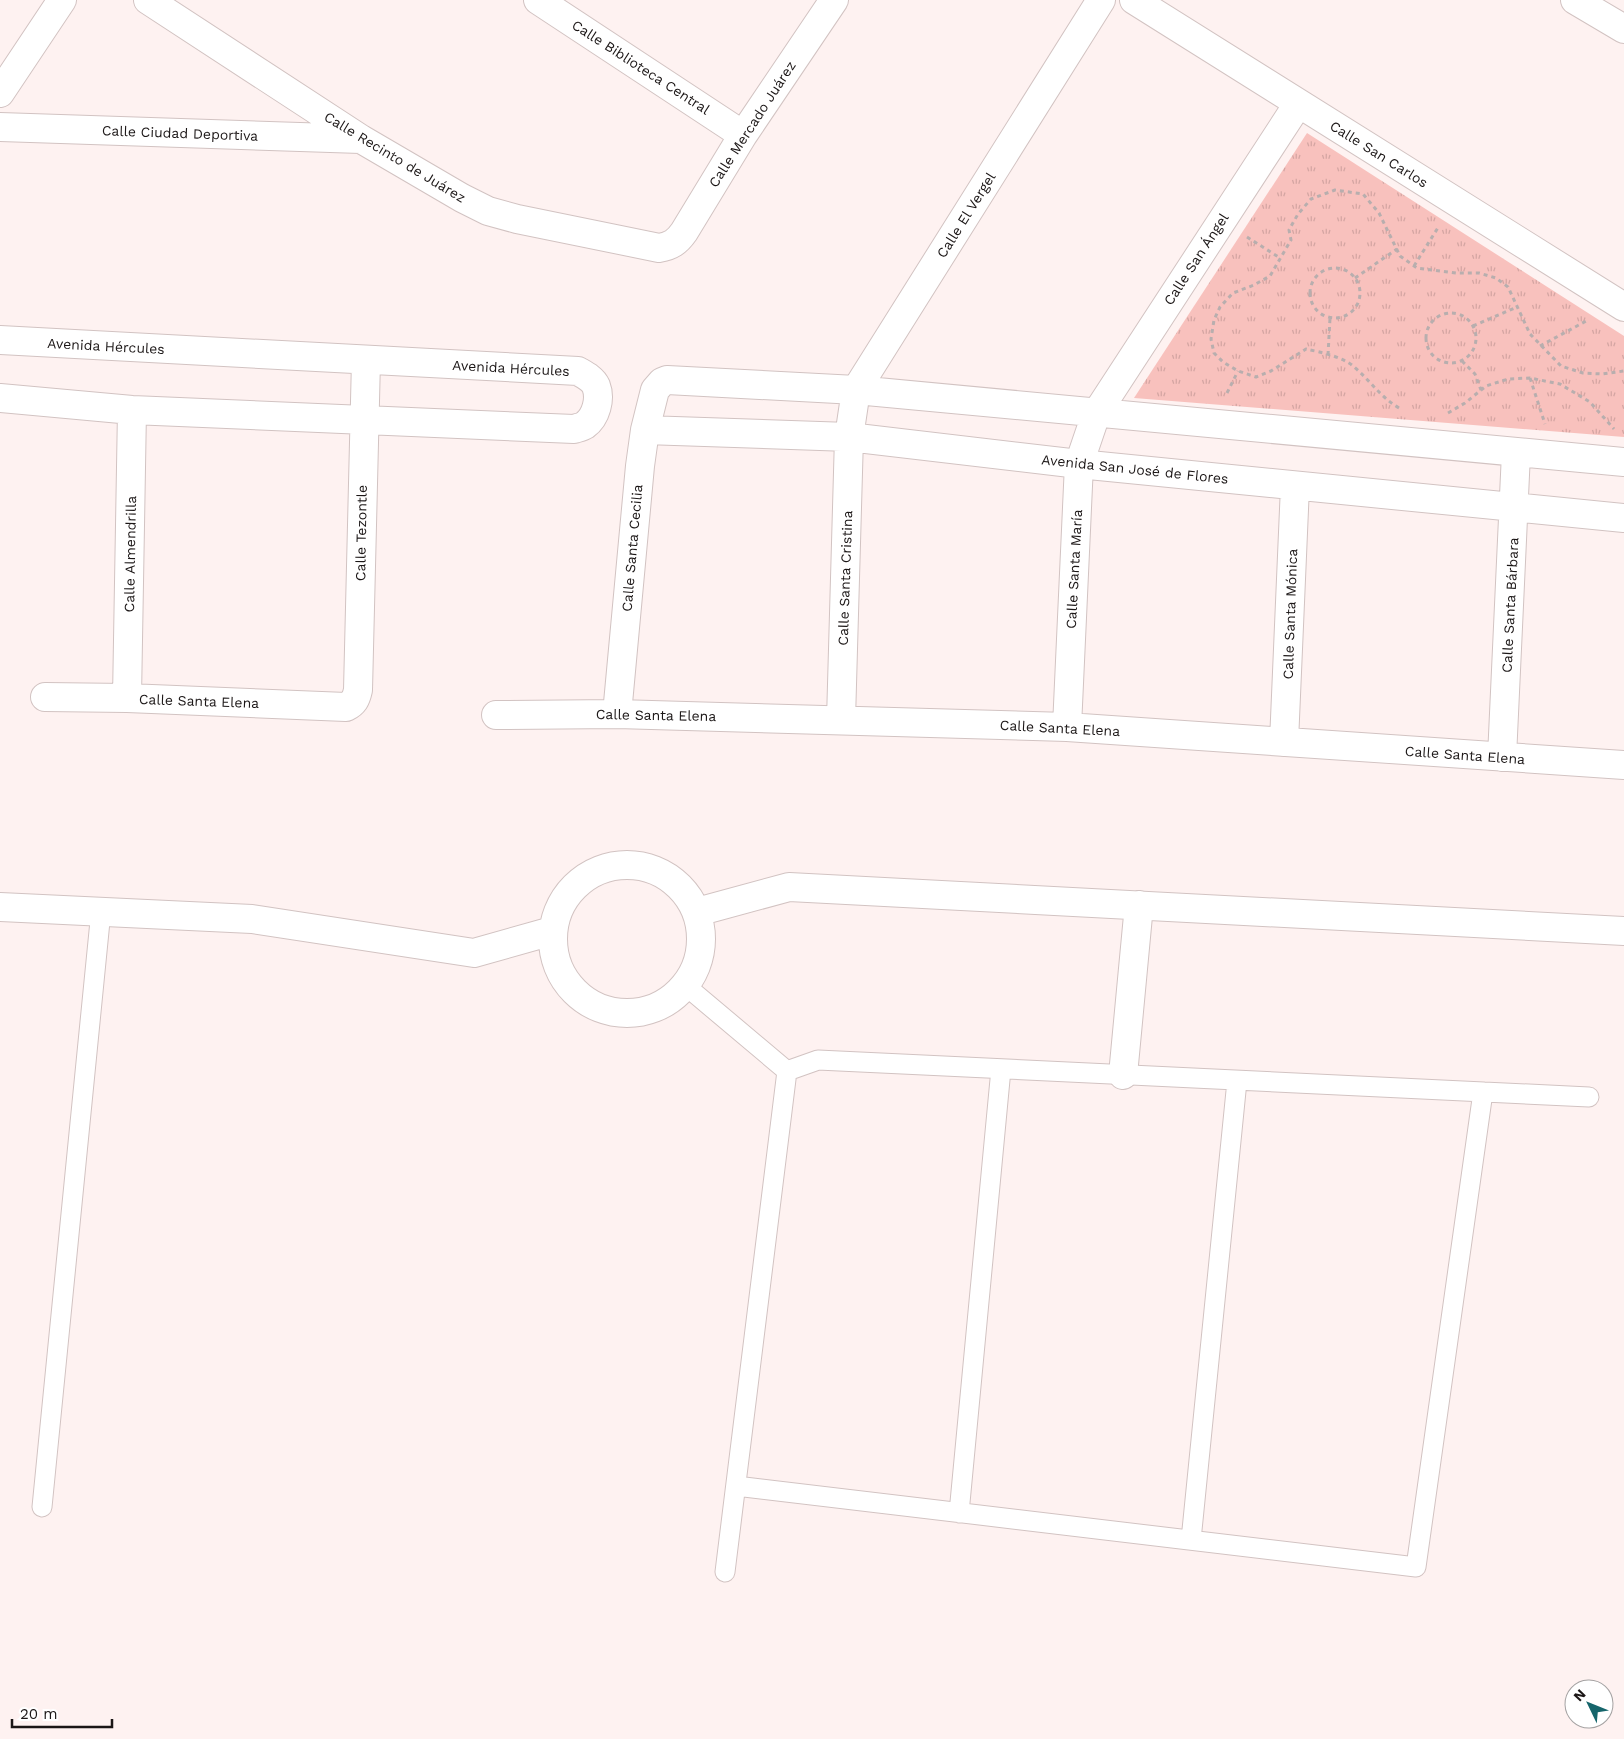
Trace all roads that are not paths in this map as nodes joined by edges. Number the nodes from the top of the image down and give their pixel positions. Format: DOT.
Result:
graph roads {
  1 [pos="62,0"];
  2 [pos="148,0"];
  3 [pos="538,0"];
  4 [pos="834,0"];
  5 [pos="1101,0"];
  6 [pos="1134,0"];
  7 [pos="1575,0"];
  8 [pos="1624,29"];
  9 [pos="0,93"];
  10 [pos="1298,104"];
  11 [pos="0,127"];
  12 [pos="743,135"];
  13 [pos="361,139"];
  14 [pos="669,246"];
  15 [pos="1621,306"];
  16 [pos="0,340"];
  17 [pos="366,360"];
  18 [pos="856,390"];
  19 [pos="0,398"];
  20 [pos="132,410"];
  21 [pos="1096,414"];
  22 [pos="364,420"];
  23 [pos="645,430"];
  24 [pos="849,437"];
  25 [pos="1516,452"];
  26 [pos="1624,462"];
  27 [pos="1079,464"];
  28 [pos="1295,486"];
  29 [pos="1514,507"];
  30 [pos="1624,518"];
  31 [pos="45,697"];
  32 [pos="127,698"];
  33 [pos="351,704"];
  34 [pos="617,714"];
  35 [pos="496,715"];
  36 [pos="841,720"];
  37 [pos="1067,727"];
  38 [pos="1284,742"];
  39 [pos="1502,757"];
  40 [pos="1624,765"];
  41 [pos="1139,905"];
  42 [pos="0,907"];
  43 [pos="101,912"];
  44 [pos="697,912"];
  45 [pos="552,931"];
  46 [pos="1624,931"];
  47 [pos="686,986"];
  48 [pos="1001,1069"];
  49 [pos="788,1070"];
  50 [pos="1123,1075"];
  51 [pos="1236,1081"];
  52 [pos="1483,1092"];
  53 [pos="1589,1097"];
  54 [pos="736,1486"];
  55 [pos="42,1507"];
  56 [pos="960,1512"];
  57 [pos="1190,1540"];
  58 [pos="725,1572"];
  1 -- 9 [label="street"];
  2 -- 13 [label="street, Calle Recinto de Juárez"];
  3 -- 12 [label="street, Calle Biblioteca Central"];
  4 -- 12 [label="street, Calle Mercado Juárez"];
  5 -- 18 [label="street, Calle El Vergel"];
  6 -- 10 [label="street, Calle San Carlos"];
  7 -- 8 [label="street"];
  10 -- 15 [label="street, Calle San Carlos"];
  10 -- 21 [label="street, Calle San Ángel"];
  11 -- 13 [label="street, Calle Ciudad Deportiva"];
  12 -- 14 [label="street, Calle Mercado Juárez"];
  13 -- 14 [label="street, Calle Recinto de Juárez"];
  16 -- 17 [label="street, Avenida Hércules"];
  17 -- 22 [label="street, Calle Tezontle"];
  17 -- 22 [label="street, Avenida Hércules"];
  18 -- 21 [label="street"];
  18 -- 23 [label="street, Calle Santa Cecilia"];
  18 -- 24 [label="street, Calle El Vergel"];
  19 -- 20 [label="street, Avenida Hércules"];
  20 -- 22 [label="street, Avenida Hércules"];
  20 -- 32 [label="street, Calle Almendrilla"];
  21 -- 25 [label="street"];
  21 -- 27 [label="street, Calle Santa María"];
  22 -- 33 [label="street, Calle Tezontle"];
  23 -- 24 [label="street, Avenida San José de Flores"];
  23 -- 34 [label="street, Calle Santa Cecilia"];
  24 -- 27 [label="street, Avenida San José de Flores"];
  24 -- 36 [label="street, Calle Santa Cristina"];
  25 -- 26 [label="street"];
  25 -- 29 [label="street, Calle Santa Bárbara"];
  27 -- 28 [label="street, Avenida San José de Flores"];
  27 -- 37 [label="street, Calle Santa María"];
  28 -- 29 [label="street, Avenida San José de Flores"];
  28 -- 38 [label="street, Calle Santa Mónica"];
  29 -- 30 [label="street, Avenida San José de Flores"];
  29 -- 39 [label="street, Calle Santa Bárbara"];
  31 -- 32 [label="street, Calle Santa Elena"];
  32 -- 33 [label="street, Calle Santa Elena"];
  34 -- 35 [label="street, Calle Santa Elena"];
  34 -- 36 [label="street, Calle Santa Elena"];
  36 -- 37 [label="street, Calle Santa Elena"];
  37 -- 38 [label="street, Calle Santa Elena"];
  38 -- 39 [label="street, Calle Santa Elena"];
  39 -- 40 [label="street, Calle Santa Elena"];
  41 -- 44 [label="street"];
  41 -- 46 [label="street"];
  41 -- 50 [label="street"];
  42 -- 43 [label="street"];
  43 -- 45 [label="street"];
  43 -- 55 [label="lane"];
  44 -- 45 [label="street"];
  44 -- 47 [label="street"];
  45 -- 47 [label="street"];
  47 -- 49 [label="lane"];
  48 -- 49 [label="lane"];
  48 -- 50 [label="lane"];
  48 -- 56 [label="lane"];
  49 -- 54 [label="lane"];
  50 -- 51 [label="lane"];
  51 -- 52 [label="lane"];
  51 -- 57 [label="lane"];
  52 -- 53 [label="lane"];
  52 -- 57 [label="lane"];
  54 -- 56 [label="lane"];
  54 -- 58 [label="lane"];
  56 -- 57 [label="lane"];
}
